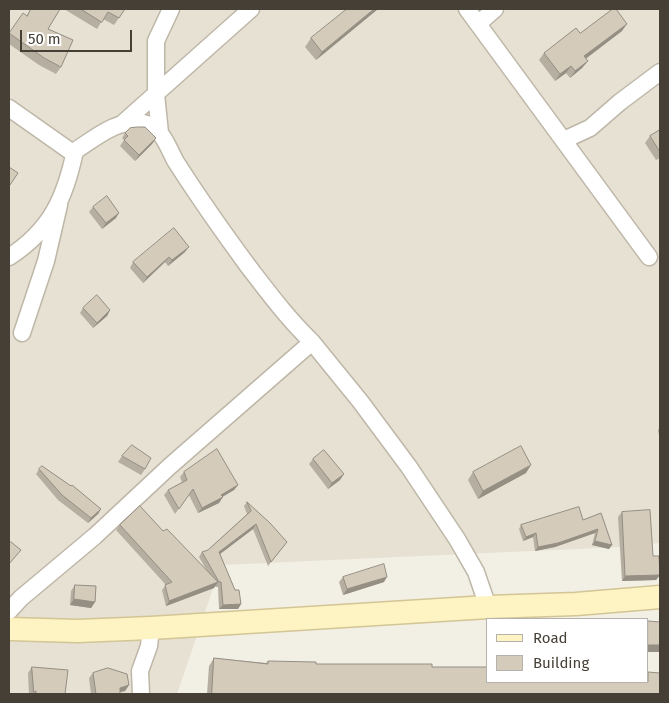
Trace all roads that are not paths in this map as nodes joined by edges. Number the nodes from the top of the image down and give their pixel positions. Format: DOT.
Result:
graph roads {
  1 [pos="171,9"];
  2 [pos="251,9"];
  3 [pos="467,9"];
  4 [pos="495,9"];
  5 [pos="478,24"];
  6 [pos="660,72"];
  7 [pos="156,94"];
  8 [pos="9,108"];
  9 [pos="123,123"];
  10 [pos="160,133"];
  11 [pos="564,140"];
  12 [pos="75,151"];
  13 [pos="59,205"];
  14 [pos="9,257"];
  15 [pos="649,257"];
  16 [pos="22,333"];
  17 [pos="312,342"];
  18 [pos="658,592"];
  19 [pos="488,606"];
  20 [pos="9,611"];
  21 [pos="151,628"];
  22 [pos="9,629"];
  23 [pos="141,694"];
  1 -- 7 [label="street"];
  2 -- 7 [label="street"];
  3 -- 5 [label="street"];
  4 -- 5 [label="street"];
  5 -- 11 [label="street"];
  6 -- 11 [label="street"];
  7 -- 9 [label="street"];
  7 -- 10 [label="street"];
  8 -- 12 [label="street"];
  9 -- 10 [label="street"];
  9 -- 12 [label="street"];
  10 -- 17 [label="street"];
  11 -- 15 [label="street"];
  12 -- 13 [label="street"];
  13 -- 14 [label="street"];
  13 -- 16 [label="street"];
  17 -- 19 [label="street"];
  17 -- 20 [label="street"];
  18 -- 19 [label="street"];
  19 -- 21 [label="street"];
  21 -- 22 [label="street"];
  21 -- 23 [label="street"];
}
